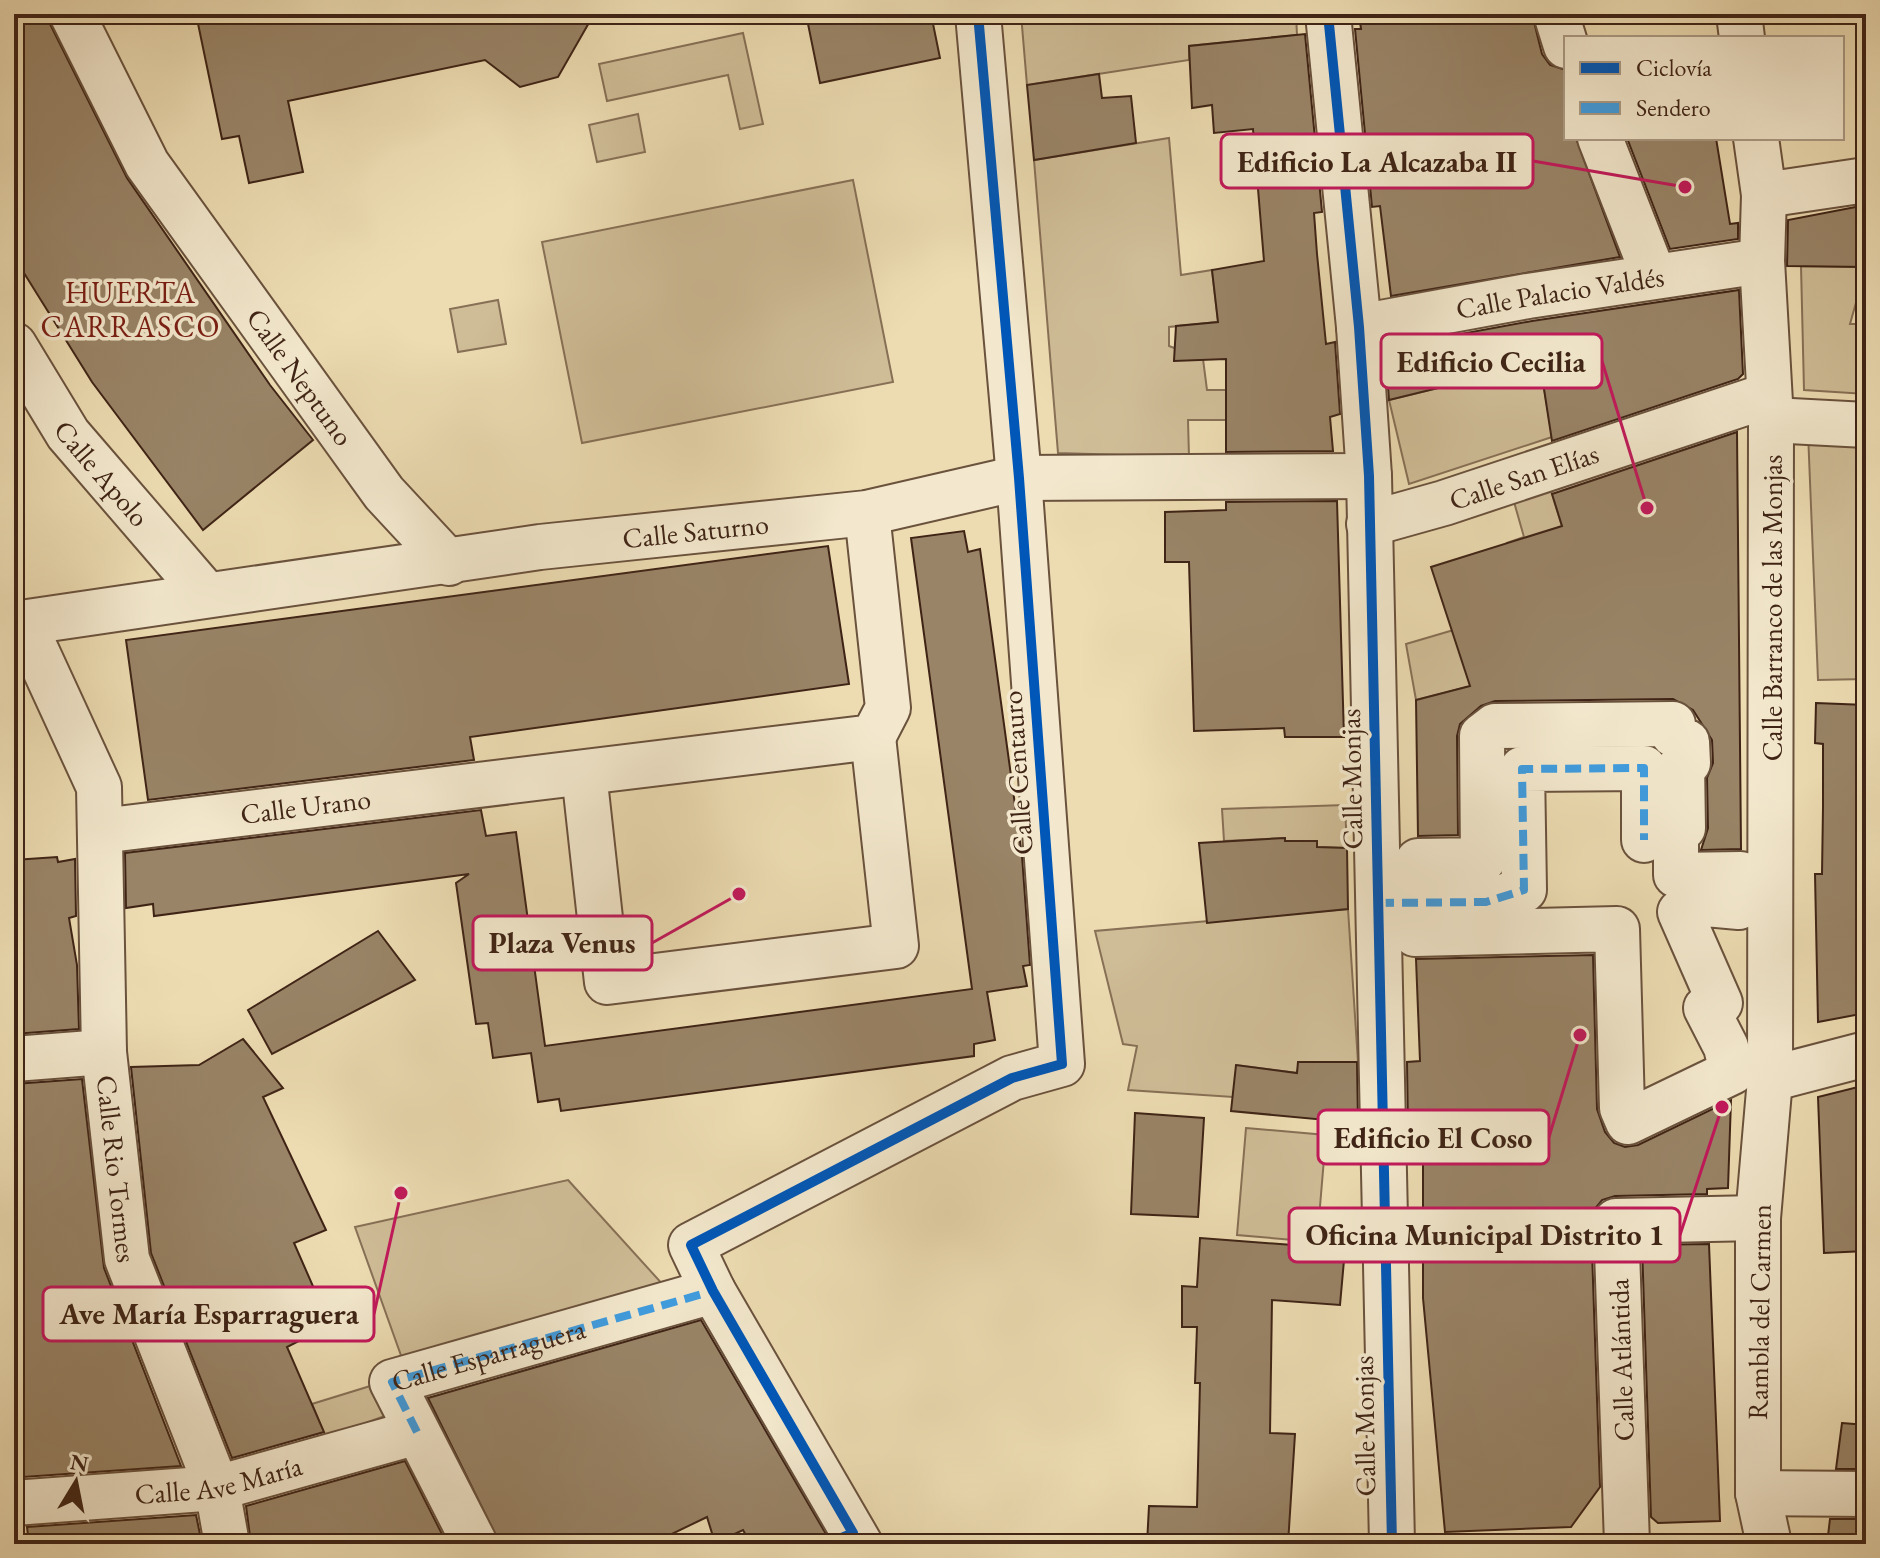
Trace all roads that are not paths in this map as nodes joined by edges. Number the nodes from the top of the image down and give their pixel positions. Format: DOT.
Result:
graph roads {
  1 [pos="72,14"];
  2 [pos="978,14"];
  3 [pos="1328,14"];
  4 [pos="1556,14"];
  5 [pos="1739,14"];
  6 [pos="1742,36"];
  7 [pos="1564,40"];
  8 [pos="1601,140"];
  9 [pos="1756,140"];
  10 [pos="1866,180"];
  11 [pos="1764,195"];
  12 [pos="1762,261"];
  13 [pos="1654,276"];
  14 [pos="1359,327"];
  15 [pos="14,345"];
  16 [pos="1770,407"];
  17 [pos="1866,425"];
  18 [pos="1369,476"];
  19 [pos="1019,478"];
  20 [pos="867,513"];
  21 [pos="1369,524"];
  22 [pos="449,563"];
  23 [pos="205,593"];
  24 [pos="19,624"];
  25 [pos="880,722"];
  26 [pos="584,773"];
  27 [pos="101,831"];
  28 [pos="1644,840"];
  29 [pos="1395,903"];
  30 [pos="104,1052"];
  31 [pos="1866,1054"];
  32 [pos="14,1059"];
  33 [pos="1770,1079"];
  34 [pos="1758,1218"];
  35 [pos="713,1291"];
  36 [pos="417,1432"];
  37 [pos="217,1488"];
  38 [pos="1758,1493"];
  39 [pos="1866,1494"];
  40 [pos="14,1503"];
  41 [pos="847,1540"];
  42 [pos="227,1544"];
  43 [pos="475,1544"];
  44 [pos="1392,1544"];
  45 [pos="1627,1544"];
  46 [pos="1769,1544"];
  1 -- 22 [label="street, Calle Neptuno"];
  2 -- 19 [label="street, Calle Centauro"];
  3 -- 14 [label="street, Calle Monjas"];
  4 -- 7 [label="street"];
  5 -- 6 [label="street"];
  8 -- 13 [label="street"];
  9 -- 11 [label="street, Calle Barranco de las Monjas"];
  10 -- 11 [label="street"];
  11 -- 12 [label="street, Calle Barranco de las Monjas"];
  12 -- 13 [label="street, Calle Palacio Valdés"];
  12 -- 16 [label="street, Calle Barranco de las Monjas"];
  13 -- 14 [label="street, Calle Palacio Valdés"];
  14 -- 18 [label="street, Calle Monjas"];
  15 -- 23 [label="street, Calle Apolo"];
  16 -- 17 [label="street"];
  16 -- 21 [label="street, Calle San Elías"];
  16 -- 33 [label="street, Calle Barranco de las Monjas"];
  18 -- 19 [label="street, Calle Saturno"];
  18 -- 21 [label="street, Calle Monjas"];
  19 -- 20 [label="street, Calle Saturno"];
  19 -- 35 [label="street, Calle Centauro"];
  20 -- 22 [label="street, Calle Saturno"];
  20 -- 25 [label="street"];
  21 -- 29 [label="street, Calle Monjas"];
  22 -- 23 [label="street, Calle Saturno"];
  23 -- 24 [label="street, Calle Saturno"];
  24 -- 27 [label="street"];
  25 -- 26 [label="street, Calle Urano"];
  25 -- 26 [label="street"];
  26 -- 27 [label="street, Calle Urano"];
  27 -- 30 [label="street, Calle Rio Tormes"];
  28 -- 29 [label="street"];
  29 -- 29 [label="street"];
  29 -- 44 [label="street, Calle Monjas"];
  30 -- 32 [label="street"];
  30 -- 37 [label="street, Calle Rio Tormes"];
  31 -- 33 [label="street"];
  33 -- 34 [label="street, Rambla del Carmen"];
  34 -- 38 [label="street, Rambla del Carmen"];
  34 -- 45 [label="street, Calle Atlántida"];
  35 -- 36 [label="street, Calle Esparraguera"];
  35 -- 41 [label="street"];
  36 -- 37 [label="street, Calle Ave María"];
  36 -- 43 [label="street, Calle Esparraguera"];
  37 -- 40 [label="street, Calle Ave María"];
  37 -- 42 [label="street, Calle Rio Tormes"];
  38 -- 39 [label="street"];
  38 -- 46 [label="street, Rambla del Carmen"];
}
